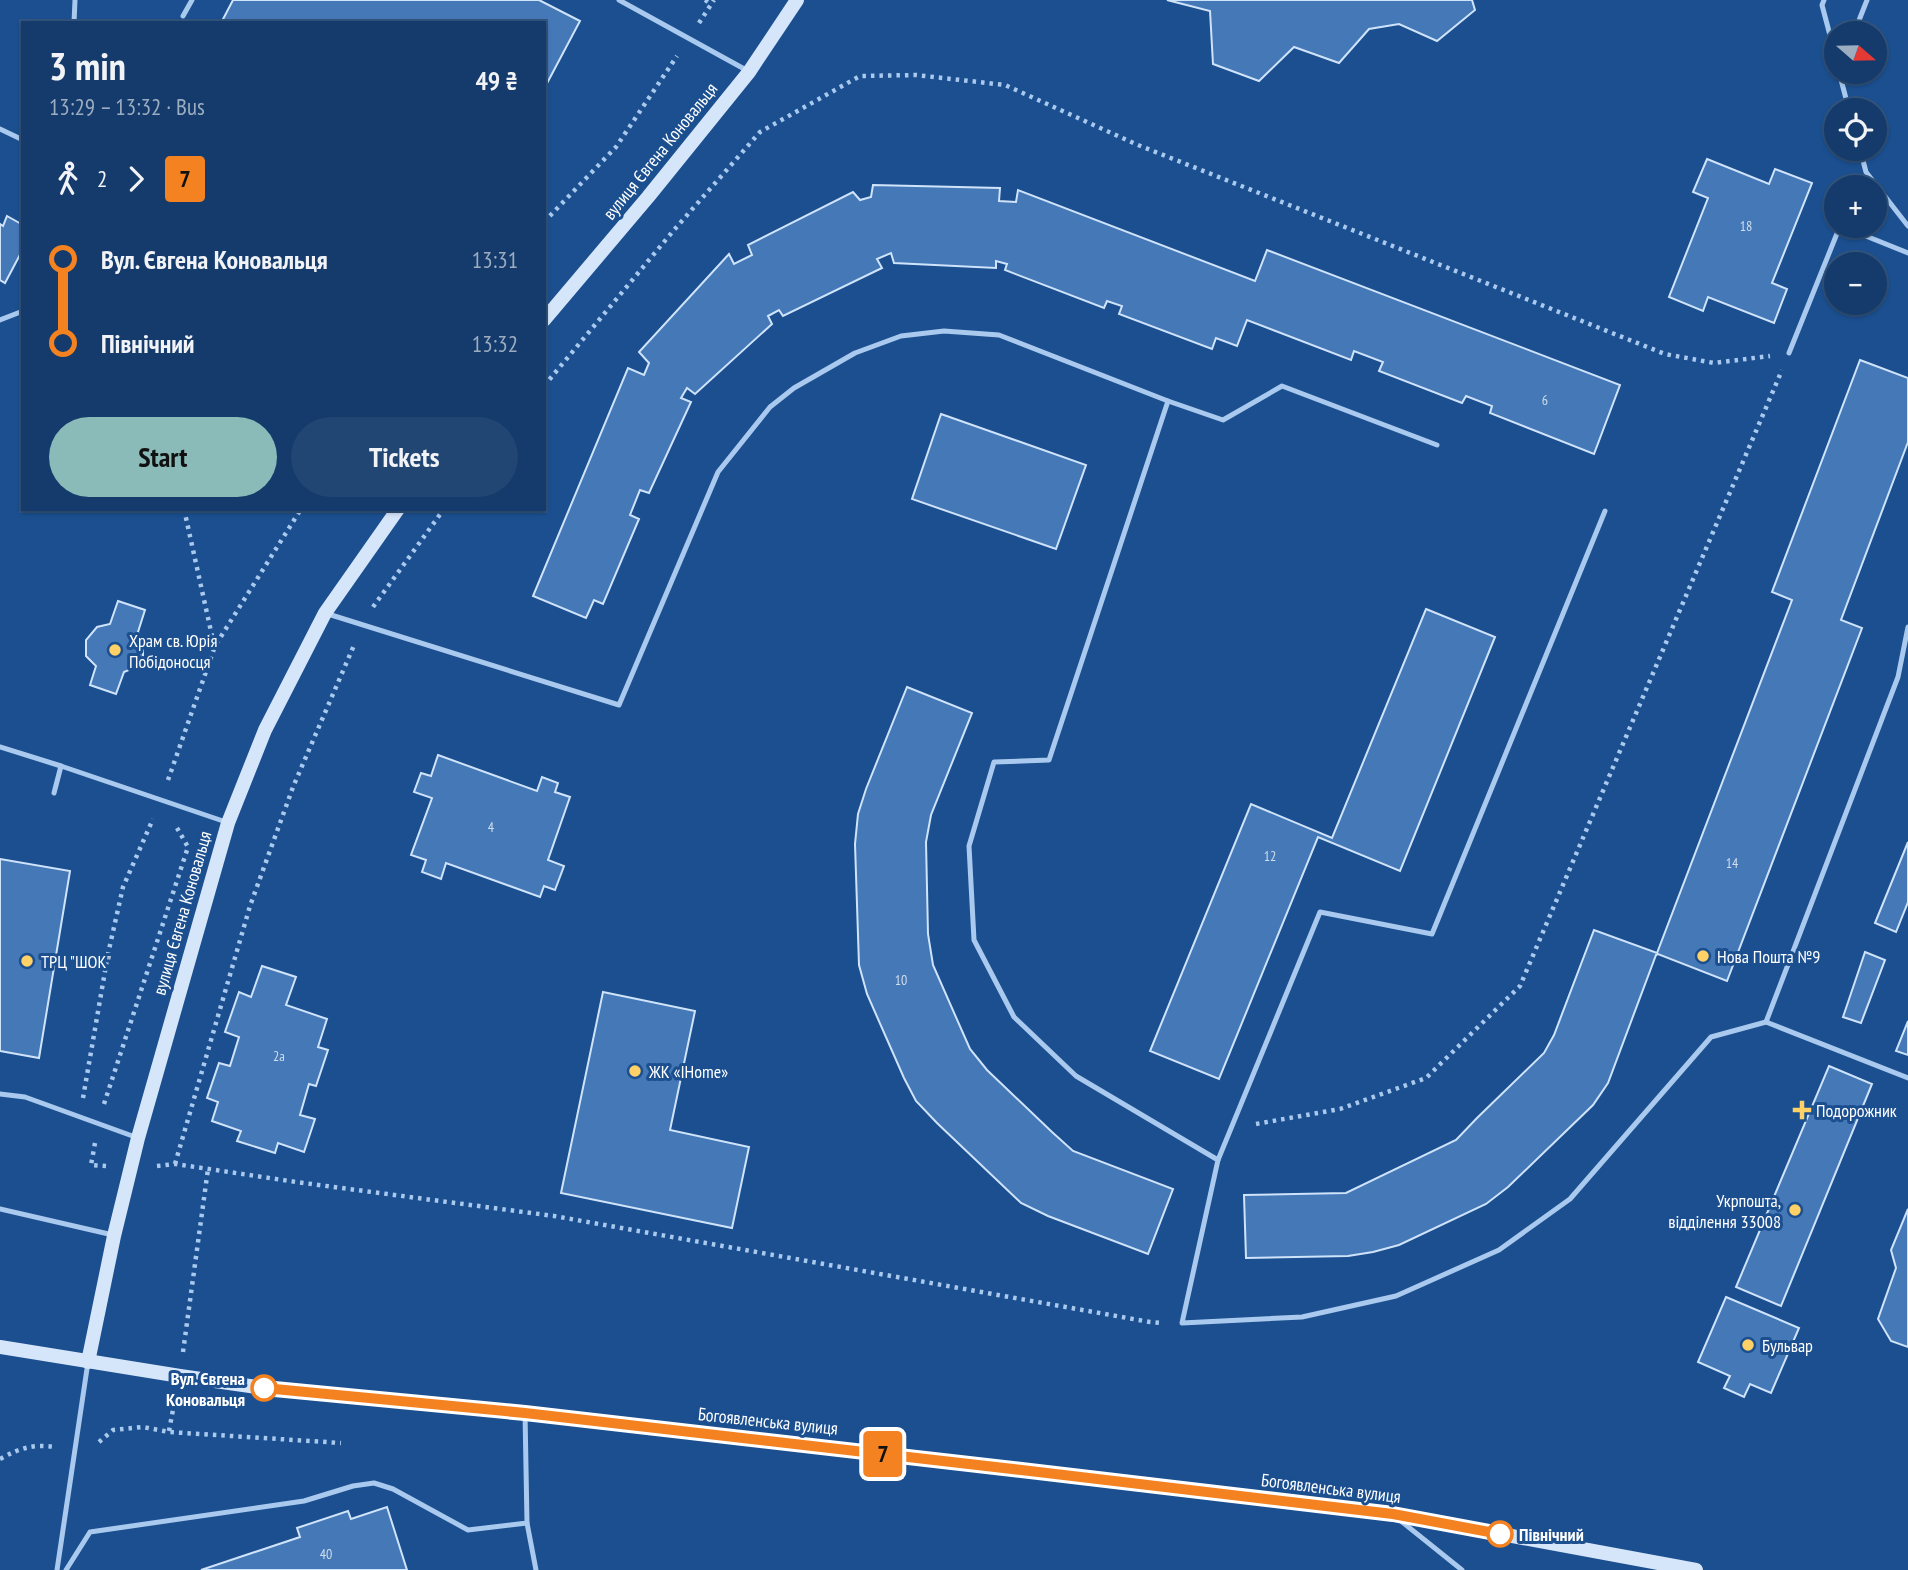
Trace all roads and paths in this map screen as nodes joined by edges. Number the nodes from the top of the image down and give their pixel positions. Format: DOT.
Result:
graph roads {
  1 [pos="75,0"];
  2 [pos="192,0"];
  3 [pos="619,0"];
  4 [pos="705,0"];
  5 [pos="797,0"];
  6 [pos="1824,0"];
  7 [pos="1867,0"];
  8 [pos="712,2"];
  9 [pos="183,16"];
  10 [pos="74,21"];
  11 [pos="1826,21"];
  12 [pos="1859,21"];
  13 [pos="688,40"];
  14 [pos="749,72"];
  15 [pos="0,129"];
  16 [pos="21,139"];
  17 [pos="1863,161"];
  18 [pos="546,220"];
  19 [pos="1908,226"];
  20 [pos="1835,238"];
  21 [pos="1870,238"];
  22 [pos="1908,253"];
  23 [pos="21,312"];
  24 [pos="546,318"];
  25 [pos="0,320"];
  26 [pos="1789,354"];
  27 [pos="546,384"];
  28 [pos="1168,401"];
  29 [pos="1437,446"];
  30 [pos="184,511"];
  31 [pos="397,511"];
  32 [pos="443,511"];
  33 [pos="1605,512"];
  34 [pos="325,613"];
  35 [pos="364,625"];
  36 [pos="1908,626"];
  37 [pos="215,646"];
  38 [pos="0,747"];
  39 [pos="61,766"];
  40 [pos="54,793"];
  41 [pos="161,801"];
  42 [pos="228,823"];
  43 [pos="1766,1022"];
  44 [pos="1908,1078"];
  45 [pos="0,1094"];
  46 [pos="98,1122"];
  47 [pos="1231,1128"];
  48 [pos="138,1138"];
  49 [pos="1218,1160"];
  50 [pos="175,1164"];
  51 [pos="131,1167"];
  52 [pos="208,1169"];
  53 [pos="0,1209"];
  54 [pos="114,1236"];
  55 [pos="1182,1323"];
  56 [pos="0,1348"];
  57 [pos="88,1362"];
  58 [pos="180,1376"];
  59 [pos="525,1413"];
  60 [pos="169,1432"];
  61 [pos="341,1443"];
  62 [pos="75,1450"];
  63 [pos="0,1459"];
  64 [pos="1393,1514"];
  65 [pos="527,1523"];
  66 [pos="57,1570"];
  67 [pos="66,1570"];
  68 [pos="536,1570"];
  69 [pos="1462,1570"];
  70 [pos="1696,1570"];
  1 -- 10 [label="lane"];
  2 -- 9 [label="lane"];
  3 -- 13 [label="lane"];
  4 -- 8 [label="path"];
  5 -- 14 [label="street, вулиця Євгена Коновальця"];
  6 -- 11 [label="lane"];
  7 -- 12 [label="lane"];
  8 -- 13 [label="path"];
  13 -- 14 [label="lane"];
  13 -- 18 [label="path"];
  14 -- 24 [label="street, вулиця Євгена Коновальця"];
  15 -- 16 [label="lane"];
  17 -- 19 [label="lane"];
  20 -- 26 [label="lane"];
  21 -- 22 [label="lane"];
  23 -- 25 [label="lane"];
  26 -- 27 [label="path"];
  26 -- 47 [label="path"];
  28 -- 29 [label="lane"];
  28 -- 35 [label="lane"];
  28 -- 49 [label="lane"];
  30 -- 37 [label="path"];
  31 -- 34 [label="street, вулиця Євгена Коновальця"];
  32 -- 35 [label="path"];
  33 -- 47 [label="lane"];
  34 -- 35 [label="lane"];
  34 -- 42 [label="street, вулиця Євгена Коновальця"];
  35 -- 50 [label="path"];
  36 -- 43 [label="lane"];
  38 -- 39 [label="lane"];
  39 -- 40 [label="lane"];
  39 -- 41 [label="lane"];
  41 -- 42 [label="lane"];
  41 -- 46 [label="path"];
  42 -- 48 [label="street, вулиця Євгена Коновальця"];
  43 -- 44 [label="lane"];
  43 -- 55 [label="lane"];
  45 -- 46 [label="lane"];
  46 -- 48 [label="lane"];
  46 -- 51 [label="path"];
  47 -- 49 [label="lane"];
  48 -- 51 [label="street, вулиця Євгена Коновальця"];
  49 -- 55 [label="lane"];
  50 -- 51 [label="path"];
  50 -- 52 [label="path"];
  51 -- 54 [label="street, вулиця Євгена Коновальця"];
  52 -- 55 [label="path"];
  52 -- 58 [label="path"];
  53 -- 54 [label="lane"];
  54 -- 57 [label="street, вулиця Євгена Коновальця"];
  56 -- 57 [label="street, Богоявленська вулиця"];
  57 -- 58 [label="street, Богоявленська вулиця"];
  57 -- 62 [label="lane"];
  58 -- 59 [label="street, Богоявленська вулиця"];
  58 -- 60 [label="path"];
  59 -- 64 [label="street, Богоявленська вулиця"];
  59 -- 65 [label="lane"];
  60 -- 61 [label="path"];
  60 -- 62 [label="path"];
  62 -- 63 [label="path"];
  62 -- 66 [label="lane"];
  64 -- 69 [label="lane"];
  64 -- 70 [label="street, Богоявленська вулиця"];
  65 -- 67 [label="lane"];
  65 -- 68 [label="lane"];
}
